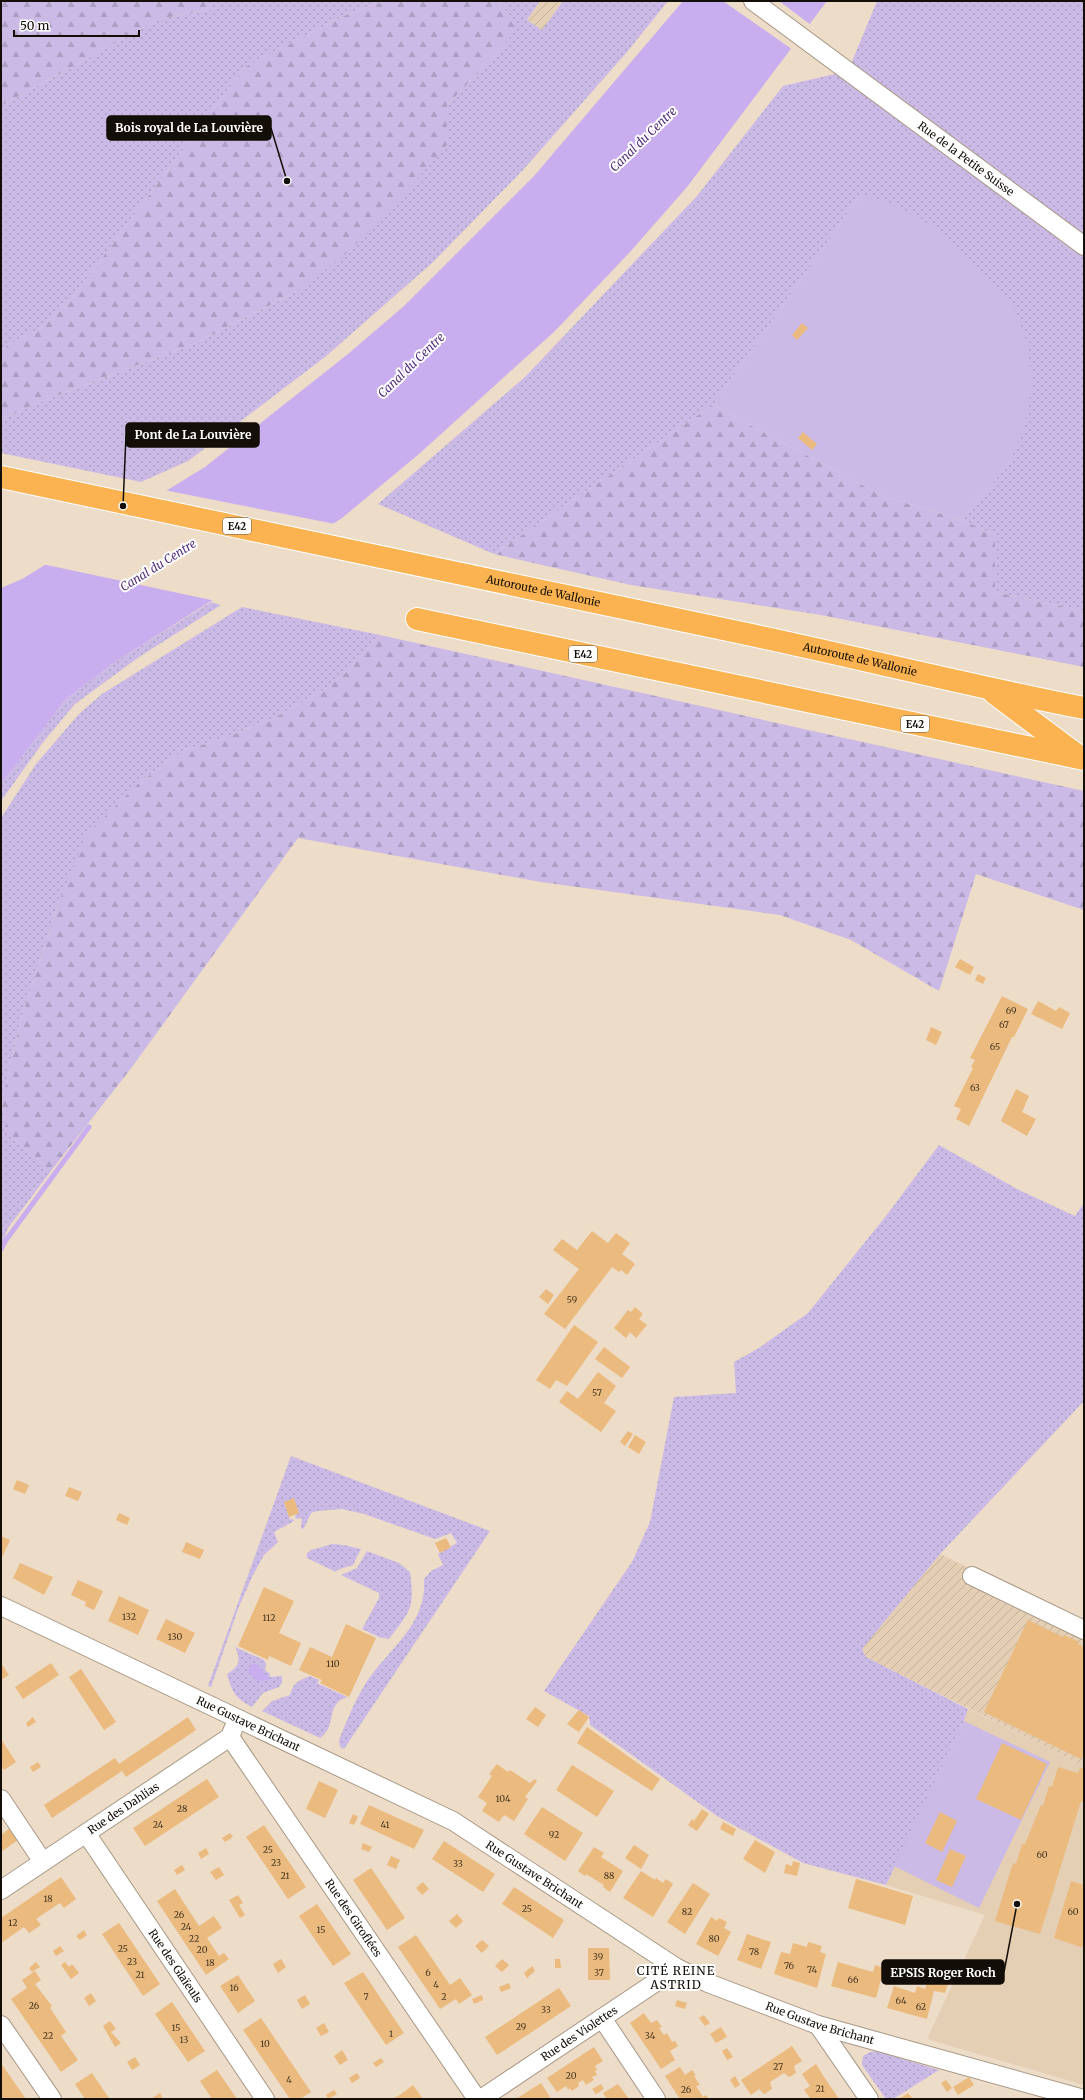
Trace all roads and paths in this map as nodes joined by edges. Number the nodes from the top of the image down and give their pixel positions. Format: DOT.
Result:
graph roads {
  1 [pos="752,1"];
  2 [pos="1084,246"];
  3 [pos="1,477"];
  4 [pos="417,619"];
  5 [pos="990,690"];
  6 [pos="1084,708"];
  7 [pos="1083,759"];
  8 [pos="972,1576"];
  9 [pos="1,1606"];
  10 [pos="1084,1630"];
  11 [pos="238,1719"];
  12 [pos="230,1737"];
  13 [pos="1,1799"];
  14 [pos="86,1833"];
  15 [pos="43,1862"];
  16 [pos="1,1890"];
  17 [pos="677,1968"];
  18 [pos="602,2018"];
  19 [pos="1,2025"];
  20 [pos="818,2025"];
  21 [pos="52,2099"];
  22 [pos="265,2099"];
  23 [pos="477,2099"];
  24 [pos="481,2099"];
  25 [pos="656,2099"];
  26 [pos="869,2099"];
  27 [pos="1084,2099"];
  1 -- 2 [label="street, Rue de la Petite Suisse"];
  3 -- 5 [label="highway, Autoroute de Wallonie / E42"];
  4 -- 7 [label="highway, E42"];
  5 -- 6 [label="highway, Autoroute de Wallonie / E42"];
  5 -- 7 [label="highway"];
  8 -- 10 [label="street"];
  9 -- 11 [label="street, Rue Gustave Brichant"];
  11 -- 12 [label="street"];
  11 -- 17 [label="street, Rue Gustave Brichant"];
  12 -- 14 [label="street, Rue des Dahlias"];
  12 -- 23 [label="street, Rue des Giroflées"];
  13 -- 15 [label="street"];
  14 -- 15 [label="street, Rue des Dahlias"];
  14 -- 22 [label="street, Rue des Glaïeuls"];
  15 -- 16 [label="street, Rue des Dahlias"];
  17 -- 18 [label="street, Rue des Violettes"];
  17 -- 20 [label="street, Rue Gustave Brichant"];
  18 -- 24 [label="street, Rue des Violettes"];
  18 -- 25 [label="street"];
  19 -- 21 [label="street"];
  20 -- 26 [label="street"];
  20 -- 27 [label="street, Rue Gustave Brichant"];
}
